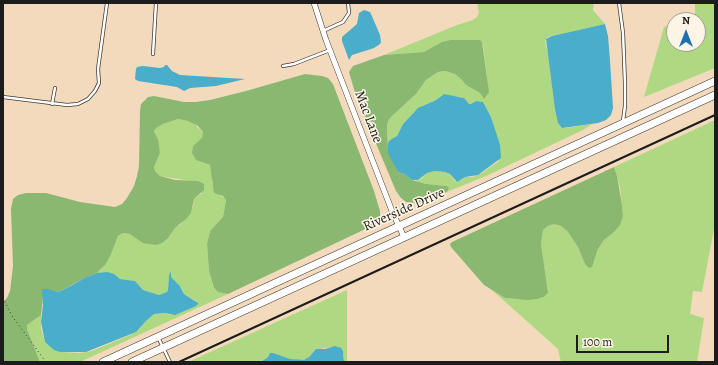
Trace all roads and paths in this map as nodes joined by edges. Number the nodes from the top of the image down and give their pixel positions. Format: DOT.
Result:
graph roads {
  1 [pos="107,3"];
  2 [pos="156,3"];
  3 [pos="314,3"];
  4 [pos="348,3"];
  5 [pos="619,3"];
  6 [pos="323,31"];
  7 [pos="330,50"];
  8 [pos="153,54"];
  9 [pos="283,66"];
  10 [pos="715,81"];
  11 [pos="55,88"];
  12 [pos="715,95"];
  13 [pos="3,97"];
  14 [pos="52,104"];
  15 [pos="622,124"];
  16 [pos="399,226"];
  17 [pos="404,237"];
  18 [pos="3,298"];
  19 [pos="158,337"];
  20 [pos="163,348"];
  21 [pos="46,362"];
  22 [pos="103,362"];
  23 [pos="132,362"];
  24 [pos="170,362"];
  1 -- 14 [label="lane"];
  2 -- 8 [label="lane"];
  3 -- 6 [label="street, Mac Lane"];
  4 -- 6 [label="lane"];
  5 -- 15 [label="lane"];
  6 -- 7 [label="street, Mac Lane"];
  7 -- 9 [label="lane"];
  7 -- 16 [label="street, Mac Lane"];
  10 -- 15 [label="main road, Riverside Drive"];
  11 -- 14 [label="lane"];
  12 -- 17 [label="main road, Riverside Drive"];
  13 -- 14 [label="lane"];
  15 -- 16 [label="main road, Riverside Drive"];
  16 -- 17 [label="street, Mac Lane"];
  16 -- 19 [label="main road, Riverside Drive"];
  17 -- 20 [label="main road, Riverside Drive"];
  18 -- 21 [label="path"];
  19 -- 20 [label="lane"];
  19 -- 22 [label="main road, Riverside Drive"];
  20 -- 23 [label="main road, Riverside Drive"];
  20 -- 24 [label="lane"];
}
